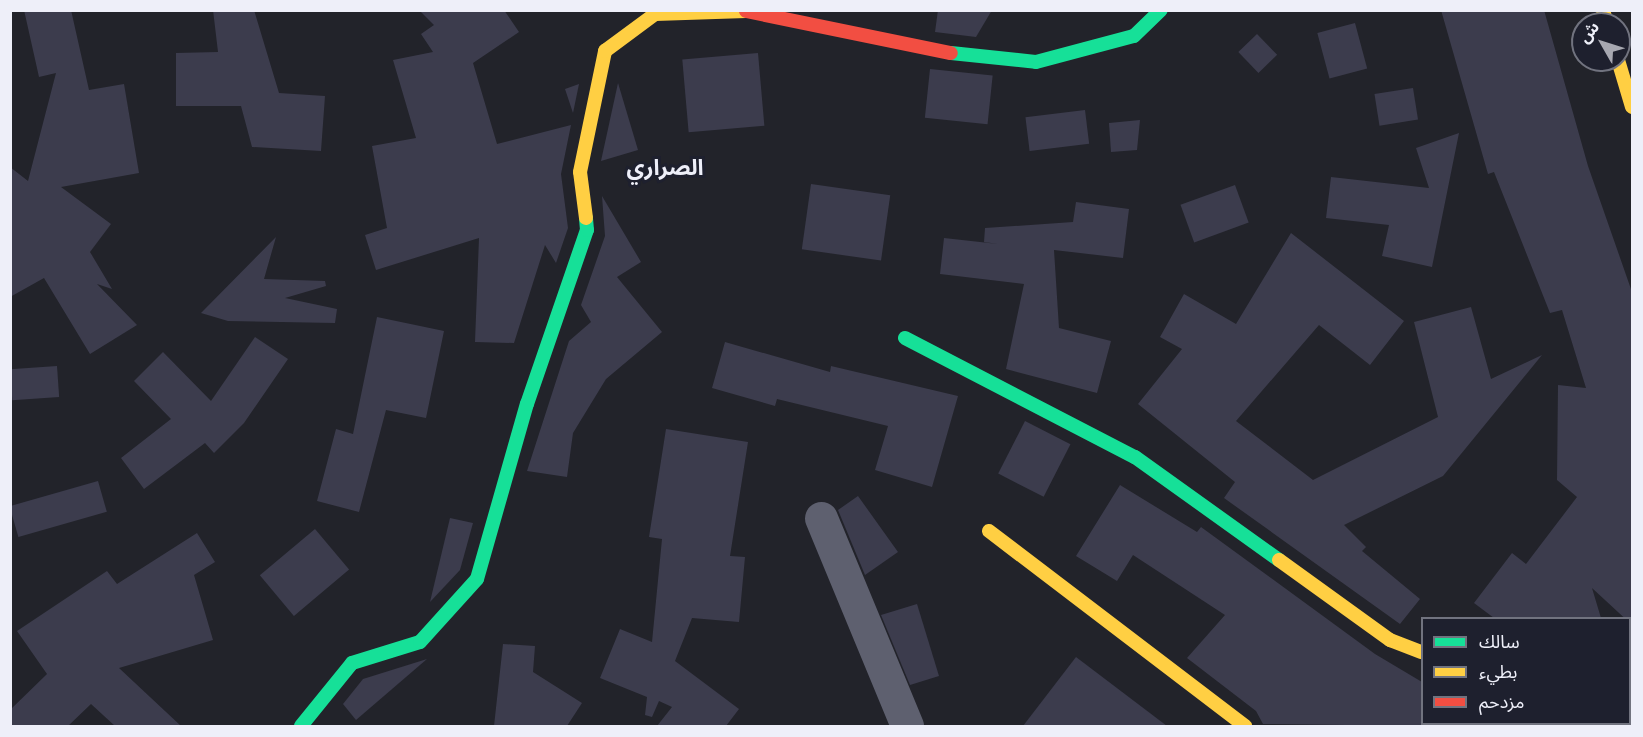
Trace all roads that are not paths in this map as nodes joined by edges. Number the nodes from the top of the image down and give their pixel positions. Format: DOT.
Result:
graph roads {
  1 [pos="1161,10"];
  2 [pos="1622,72"];
  3 [pos="1632,107"];
  4 [pos="905,338"];
  5 [pos="821,518"];
  6 [pos="989,531"];
  7 [pos="1421,652"];
  8 [pos="301,726"];
  9 [pos="907,726"];
  10 [pos="1245,726"];
  1 -- 8 [label="street"];
  2 -- 3 [label="street"];
  4 -- 7 [label="street"];
  5 -- 9 [label="street"];
  6 -- 10 [label="street"];
}
